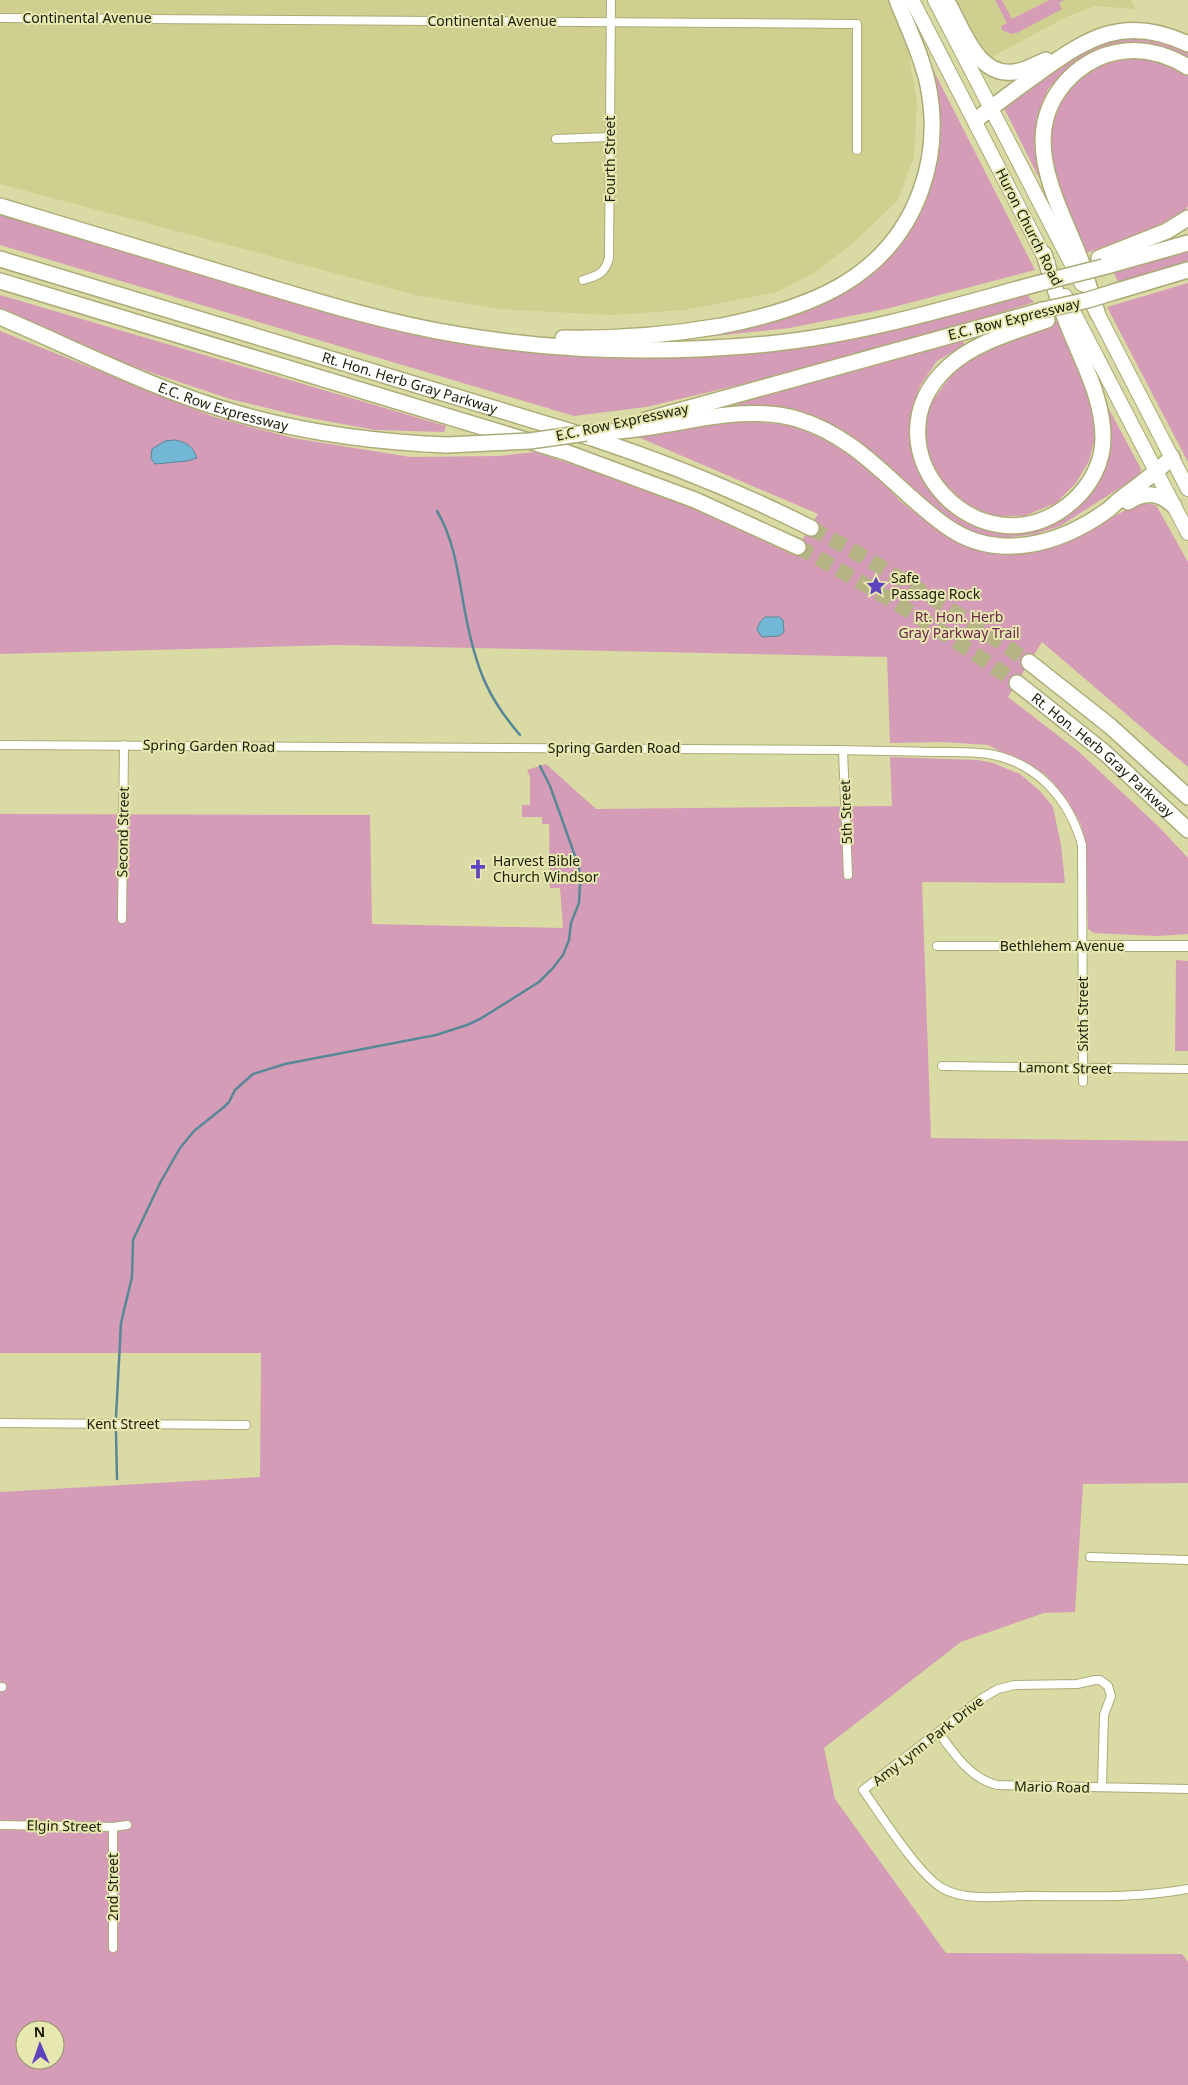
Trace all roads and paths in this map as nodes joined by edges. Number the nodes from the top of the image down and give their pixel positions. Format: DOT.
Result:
graph roads {
  1 [pos="611,0"];
  2 [pos="897,0"];
  3 [pos="912,0"];
  4 [pos="935,0"];
  5 [pos="944,0"];
  6 [pos="0,18"];
  7 [pos="611,22"];
  8 [pos="1188,44"];
  9 [pos="1069,51"];
  10 [pos="1188,67"];
  11 [pos="991,108"];
  12 [pos="975,121"];
  13 [pos="610,137"];
  14 [pos="556,139"];
  15 [pos="857,150"];
  16 [pos="0,206"];
  17 [pos="1188,218"];
  18 [pos="1188,243"];
  19 [pos="1044,254"];
  20 [pos="0,259"];
  21 [pos="1101,263"];
  22 [pos="1188,270"];
  23 [pos="582,280"];
  24 [pos="0,281"];
  25 [pos="1092,306"];
  26 [pos="1045,315"];
  27 [pos="0,317"];
  28 [pos="458,335"];
  29 [pos="645,424"];
  30 [pos="1172,457"];
  31 [pos="1157,473"];
  32 [pos="1188,489"];
  33 [pos="1174,506"];
  34 [pos="1106,511"];
  35 [pos="811,528"];
  36 [pos="1188,533"];
  37 [pos="798,547"];
  38 [pos="1029,662"];
  39 [pos="1017,683"];
  40 [pos="0,744"];
  41 [pos="124,745"];
  42 [pos="843,750"];
  43 [pos="1188,797"];
  44 [pos="1188,830"];
  45 [pos="848,875"];
  46 [pos="122,919"];
  47 [pos="937,946"];
  48 [pos="1083,946"];
  49 [pos="1188,946"];
  50 [pos="942,1066"];
  51 [pos="1083,1069"];
  52 [pos="1188,1069"];
  53 [pos="1083,1082"];
  54 [pos="0,1424"];
  55 [pos="246,1425"];
  56 [pos="1090,1558"];
  57 [pos="1188,1560"];
  58 [pos="938,1732"];
  59 [pos="1102,1787"];
  60 [pos="1188,1789"];
  61 [pos="0,1825"];
  62 [pos="127,1825"];
  63 [pos="113,1826"];
  64 [pos="1188,1889"];
  65 [pos="113,1948"];
  1 -- 7 [label="street, Fourth Street"];
  2 -- 28 [label="highway"];
  3 -- 12 [label="highway, Huron Church Road"];
  4 -- 11 [label="highway, Huron Church Road"];
  5 -- 9 [label="highway"];
  6 -- 7 [label="street, Continental Avenue"];
  7 -- 13 [label="street, Fourth Street"];
  7 -- 15 [label="street, Continental Avenue"];
  8 -- 9 [label="highway"];
  9 -- 11 [label="highway"];
  10 -- 25 [label="highway"];
  11 -- 12 [label="highway"];
  11 -- 25 [label="highway, Huron Church Road"];
  12 -- 19 [label="highway, Huron Church Road"];
  13 -- 14 [label="street"];
  13 -- 23 [label="street, Fourth Street"];
  16 -- 28 [label="highway, E.C. Row Expressway"];
  17 -- 21 [label="highway"];
  18 -- 21 [label="highway, E.C. Row Expressway"];
  19 -- 26 [label="highway"];
  19 -- 31 [label="highway, Huron Church Road"];
  20 -- 35 [label="highway, Rt. Hon. Herb Gray Parkway"];
  21 -- 28 [label="highway, E.C. Row Expressway, bridge"];
  22 -- 25 [label="highway, E.C. Row Expressway, bridge"];
  24 -- 37 [label="highway, Rt. Hon. Herb Gray Parkway"];
  25 -- 26 [label="highway, E.C. Row Expressway, bridge"];
  25 -- 30 [label="highway, Huron Church Road"];
  26 -- 29 [label="highway, E.C. Row Expressway"];
  27 -- 29 [label="highway, E.C. Row Expressway, bridge"];
  29 -- 34 [label="highway"];
  30 -- 31 [label="highway"];
  30 -- 32 [label="highway, Huron Church Road"];
  31 -- 33 [label="highway, Huron Church Road"];
  31 -- 34 [label="highway"];
  33 -- 34 [label="highway"];
  33 -- 36 [label="highway, Huron Church Road"];
  38 -- 43 [label="highway, Rt. Hon. Herb Gray Parkway"];
  39 -- 44 [label="highway, Rt. Hon. Herb Gray Parkway"];
  40 -- 41 [label="street, Spring Garden Road"];
  41 -- 42 [label="street, Spring Garden Road"];
  41 -- 46 [label="street, Second Street"];
  42 -- 45 [label="street, 5th Street"];
  42 -- 48 [label="street, Spring Garden Road"];
  47 -- 48 [label="street, Bethlehem Avenue"];
  48 -- 49 [label="street, Bethlehem Avenue"];
  48 -- 51 [label="street, Sixth Street"];
  50 -- 51 [label="street, Lamont Street"];
  51 -- 52 [label="street, Lamont Street"];
  51 -- 53 [label="street, Sixth Street"];
  54 -- 55 [label="street, Kent Street"];
  56 -- 57 [label="street"];
  58 -- 59 [label="street, Mario Road"];
  58 -- 59 [label="street, Amy Lynn Park Drive"];
  58 -- 64 [label="street, Amy Lynn Park Drive"];
  59 -- 60 [label="street, Mario Road"];
  61 -- 63 [label="street, Elgin Street"];
  62 -- 63 [label="street, Elgin Street"];
  63 -- 65 [label="street, 2nd Street"];
}
